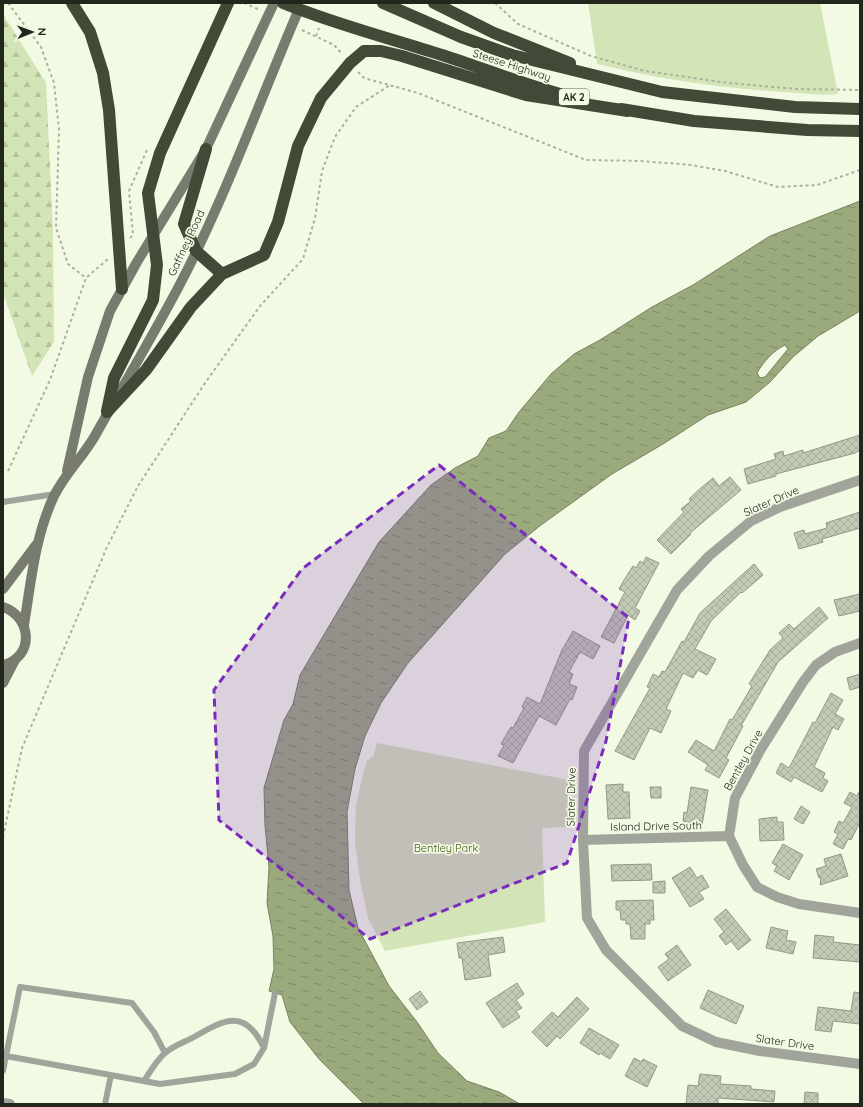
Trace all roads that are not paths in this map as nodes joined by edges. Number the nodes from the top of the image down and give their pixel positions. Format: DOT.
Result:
graph roads {
  1 [pos="72,3"];
  2 [pos="228,3"];
  3 [pos="274,3"];
  4 [pos="283,3"];
  5 [pos="383,3"];
  6 [pos="434,3"];
  7 [pos="299,10"];
  8 [pos="619,82"];
  9 [pos="860,109"];
  10 [pos="628,111"];
  11 [pos="860,131"];
  12 [pos="206,149"];
  13 [pos="153,236"];
  14 [pos="196,251"];
  15 [pos="222,274"];
  16 [pos="122,289"];
  17 [pos="107,412"];
  18 [pos="67,473"];
  19 [pos="860,480"];
  20 [pos="55,494"];
  21 [pos="3,502"];
  22 [pos="37,543"];
  23 [pos="3,589"];
  24 [pos="3,607"];
  25 [pos="24,625"];
  26 [pos="860,643"];
  27 [pos="15,659"];
  28 [pos="3,665"];
  29 [pos="3,683"];
  30 [pos="729,836"];
  31 [pos="583,840"];
  32 [pos="860,913"];
  33 [pos="276,993"];
  34 [pos="264,1048"];
  35 [pos="165,1053"];
  36 [pos="6,1056"];
  37 [pos="860,1064"];
  38 [pos="3,1071"];
  39 [pos="111,1075"];
  40 [pos="144,1081"];
  41 [pos="3,1103"];
  42 [pos="10,1104"];
  43 [pos="105,1104"];
  1 -- 16 [label="highway"];
  2 -- 13 [label="highway"];
  3 -- 12 [label="main road, Gaffney Road"];
  4 -- 7 [label="highway, Steese Highway / AK 2"];
  5 -- 8 [label="highway, Steese Highway / AK 2"];
  6 -- 8 [label="highway"];
  7 -- 10 [label="highway, Steese Highway / AK 2"];
  7 -- 14 [label="main road, Gaffney Road"];
  8 -- 9 [label="highway, Steese Highway / AK 2"];
  10 -- 11 [label="highway, Steese Highway / AK 2"];
  10 -- 15 [label="highway"];
  12 -- 13 [label="main road, Gaffney Road"];
  12 -- 14 [label="highway"];
  13 -- 16 [label="main road, Gaffney Road"];
  13 -- 17 [label="highway"];
  14 -- 15 [label="highway"];
  14 -- 17 [label="main road, Gaffney Road"];
  15 -- 17 [label="highway"];
  16 -- 18 [label="main road, Gaffney Road"];
  17 -- 18 [label="main road, Gaffney Road"];
  18 -- 20 [label="main road, Gaffney Road"];
  19 -- 31 [label="street, Slater Drive"];
  20 -- 21 [label="lane"];
  20 -- 22 [label="main road, Gaffney Road"];
  22 -- 23 [label="main road, Gaffney Road"];
  22 -- 25 [label="main road, Gaffney Road"];
  24 -- 25 [label="main road"];
  25 -- 27 [label="main road, Gaffney Road"];
  26 -- 30 [label="street, Bentley Drive"];
  27 -- 28 [label="main road"];
  27 -- 29 [label="main road"];
  30 -- 31 [label="street, Island Drive South"];
  30 -- 32 [label="street"];
  31 -- 37 [label="street, Slater Drive"];
  33 -- 34 [label="lane"];
  34 -- 35 [label="lane"];
  34 -- 40 [label="lane"];
  35 -- 36 [label="lane"];
  35 -- 40 [label="lane"];
  36 -- 38 [label="lane"];
  36 -- 39 [label="lane"];
  39 -- 40 [label="lane"];
  39 -- 43 [label="lane"];
  41 -- 42 [label="street"];
}
